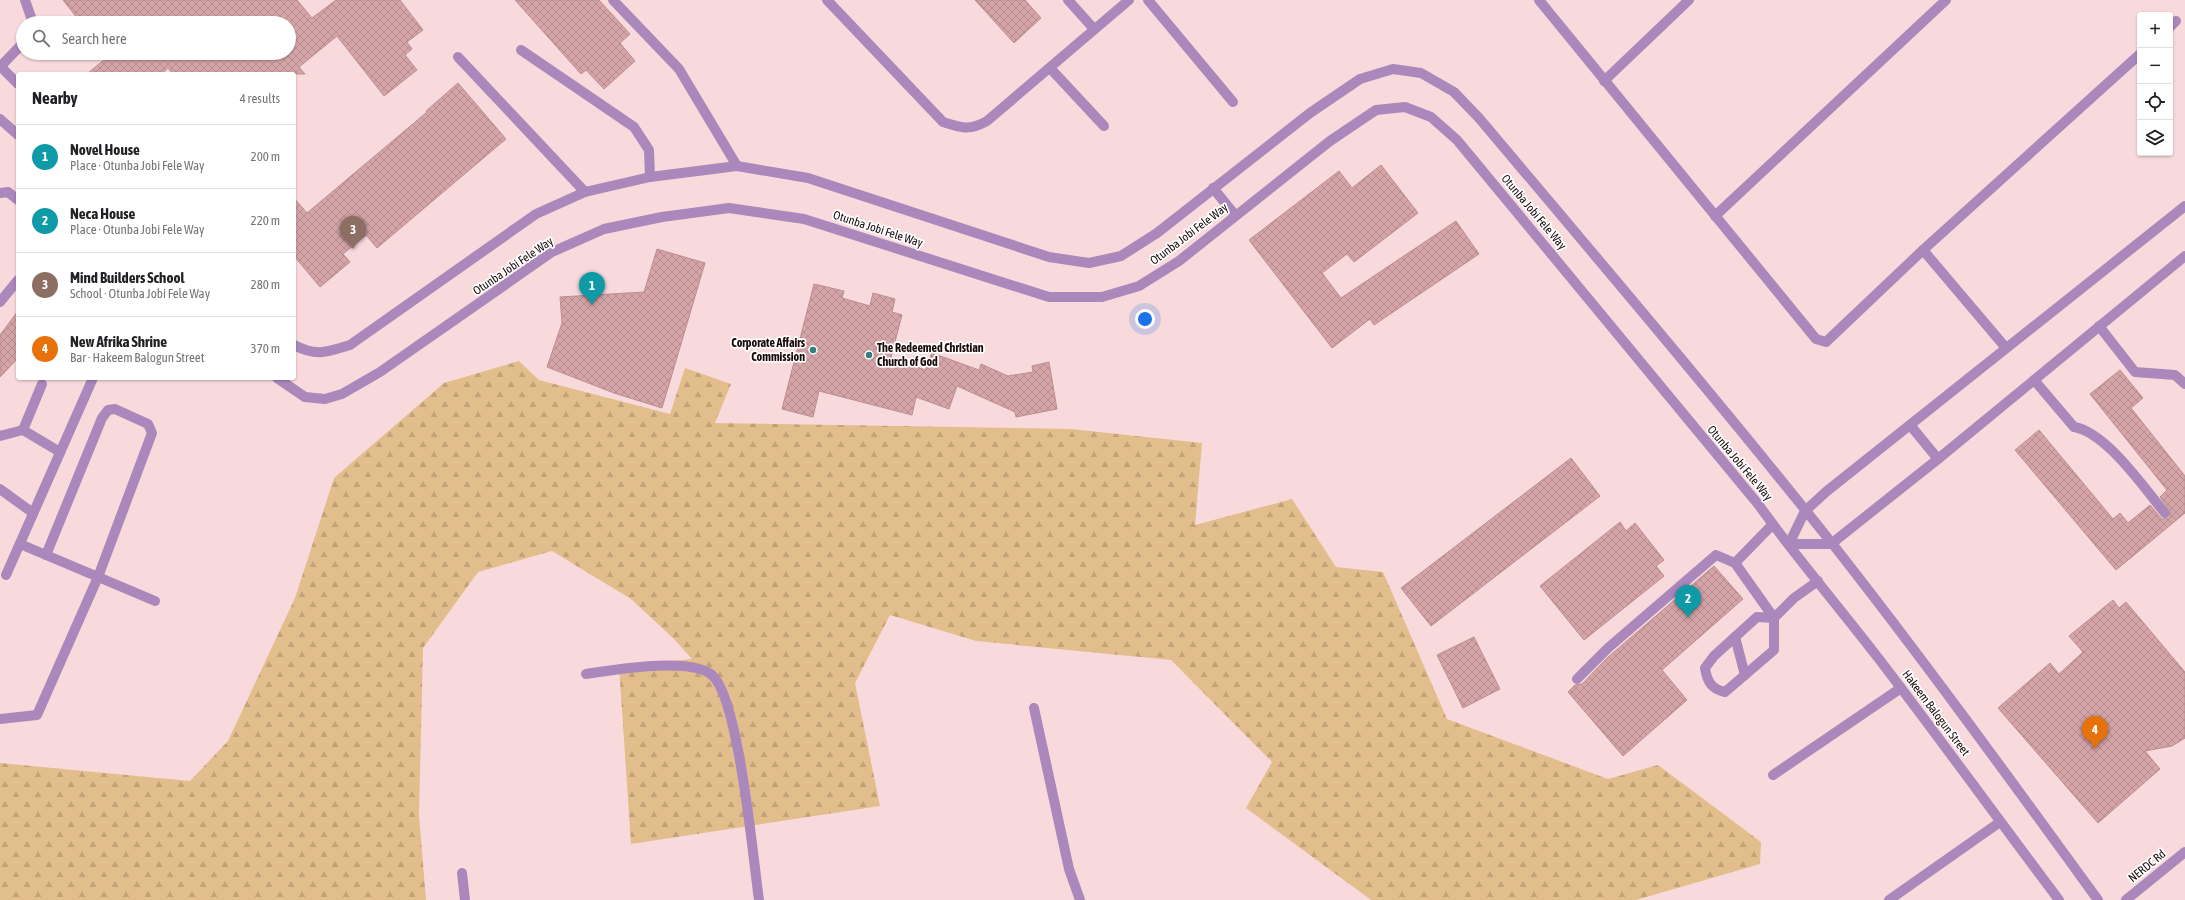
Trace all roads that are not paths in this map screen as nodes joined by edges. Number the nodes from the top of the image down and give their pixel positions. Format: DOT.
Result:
graph roads {
  1 [pos="25,0"];
  2 [pos="613,0"];
  3 [pos="827,0"];
  4 [pos="1068,0"];
  5 [pos="1129,0"];
  6 [pos="1148,0"];
  7 [pos="1539,0"];
  8 [pos="1689,0"];
  9 [pos="1946,0"];
  10 [pos="31,16"];
  11 [pos="1094,29"];
  12 [pos="16,50"];
  13 [pos="521,50"];
  14 [pos="458,57"];
  15 [pos="2137,57"];
  16 [pos="0,67"];
  17 [pos="1050,68"];
  18 [pos="1604,81"];
  19 [pos="16,82"];
  20 [pos="1233,102"];
  21 [pos="0,119"];
  22 [pos="1104,126"];
  23 [pos="16,134"];
  24 [pos="737,166"];
  25 [pos="650,177"];
  26 [pos="1213,188"];
  27 [pos="585,192"];
  28 [pos="0,193"];
  29 [pos="16,198"];
  30 [pos="2185,206"];
  31 [pos="1235,215"];
  32 [pos="1715,216"];
  33 [pos="1923,250"];
  34 [pos="2185,256"];
  35 [pos="16,282"];
  36 [pos="0,302"];
  37 [pos="2099,326"];
  38 [pos="296,345"];
  39 [pos="2006,348"];
  40 [pos="92,380"];
  41 [pos="280,380"];
  42 [pos="2034,380"];
  43 [pos="42,384"];
  44 [pos="2185,384"];
  45 [pos="1910,425"];
  46 [pos="23,430"];
  47 [pos="0,436"];
  48 [pos="60,452"];
  49 [pos="1938,459"];
  50 [pos="2,495"];
  51 [pos="1805,511"];
  52 [pos="34,512"];
  53 [pos="2165,513"];
  54 [pos="1772,524"];
  55 [pos="20,544"];
  56 [pos="1789,544"];
  57 [pos="1831,544"];
  58 [pos="46,555"];
  59 [pos="1735,563"];
  60 [pos="6,575"];
  61 [pos="98,577"];
  62 [pos="1818,581"];
  63 [pos="156,601"];
  64 [pos="1774,618"];
  65 [pos="1735,638"];
  66 [pos="586,674"];
  67 [pos="1745,674"];
  68 [pos="1577,679"];
  69 [pos="1901,688"];
  70 [pos="1034,708"];
  71 [pos="0,719"];
  72 [pos="1772,775"];
  73 [pos="2000,822"];
  74 [pos="2185,852"];
  75 [pos="462,873"];
  76 [pos="465,900"];
  77 [pos="759,900"];
  78 [pos="1080,900"];
  79 [pos="1889,900"];
  80 [pos="2059,900"];
  81 [pos="2098,900"];
  82 [pos="2126,900"];
  1 -- 10 [label="street"];
  2 -- 24 [label="street"];
  3 -- 17 [label="street"];
  4 -- 11 [label="street"];
  5 -- 11 [label="street"];
  6 -- 20 [label="street"];
  7 -- 18 [label="street"];
  8 -- 18 [label="street"];
  9 -- 32 [label="street"];
  11 -- 17 [label="street"];
  12 -- 16 [label="street"];
  13 -- 25 [label="street"];
  14 -- 27 [label="street"];
  15 -- 33 [label="street"];
  16 -- 19 [label="street"];
  17 -- 22 [label="street"];
  18 -- 32 [label="street"];
  21 -- 23 [label="street"];
  24 -- 25 [label="street, Otunba Jobi Fele Way"];
  24 -- 26 [label="street, Otunba Jobi Fele Way"];
  25 -- 27 [label="street, Otunba Jobi Fele Way"];
  26 -- 31 [label="street"];
  26 -- 51 [label="street, Otunba Jobi Fele Way"];
  27 -- 38 [label="street, Otunba Jobi Fele Way"];
  28 -- 29 [label="street"];
  30 -- 39 [label="street"];
  31 -- 41 [label="street, Otunba Jobi Fele Way"];
  31 -- 54 [label="street, Otunba Jobi Fele Way"];
  32 -- 33 [label="street"];
  33 -- 39 [label="street"];
  34 -- 37 [label="street"];
  35 -- 36 [label="street"];
  37 -- 42 [label="street"];
  37 -- 44 [label="street"];
  39 -- 45 [label="street"];
  40 -- 48 [label="street"];
  42 -- 49 [label="street"];
  42 -- 53 [label="street"];
  43 -- 46 [label="street"];
  45 -- 49 [label="street"];
  45 -- 51 [label="street"];
  46 -- 47 [label="street"];
  46 -- 48 [label="street"];
  48 -- 52 [label="street"];
  49 -- 57 [label="street"];
  50 -- 52 [label="street"];
  51 -- 56 [label="street"];
  51 -- 57 [label="street, Otunba Jobi Fele Way"];
  52 -- 55 [label="street"];
  54 -- 56 [label="street, Otunba Jobi Fele Way"];
  54 -- 59 [label="street"];
  55 -- 58 [label="street"];
  55 -- 60 [label="street"];
  56 -- 57 [label="street"];
  56 -- 62 [label="street, Hakeem Balogun Street"];
  57 -- 81 [label="street, Hakeem Balogun Street"];
  58 -- 61 [label="street"];
  58 -- 61 [label="street"];
  59 -- 64 [label="street"];
  59 -- 68 [label="street"];
  61 -- 63 [label="street"];
  61 -- 71 [label="street"];
  62 -- 64 [label="street"];
  62 -- 69 [label="street, Hakeem Balogun Street"];
  64 -- 65 [label="street"];
  64 -- 67 [label="street"];
  65 -- 67 [label="street"];
  65 -- 67 [label="street"];
  66 -- 77 [label="street"];
  69 -- 72 [label="street"];
  69 -- 73 [label="street, Hakeem Balogun Street"];
  70 -- 78 [label="street"];
  73 -- 79 [label="street"];
  73 -- 80 [label="street, Hakeem Balogun Street"];
  74 -- 82 [label="street, NERDC Rd"];
  75 -- 76 [label="street"];
}
